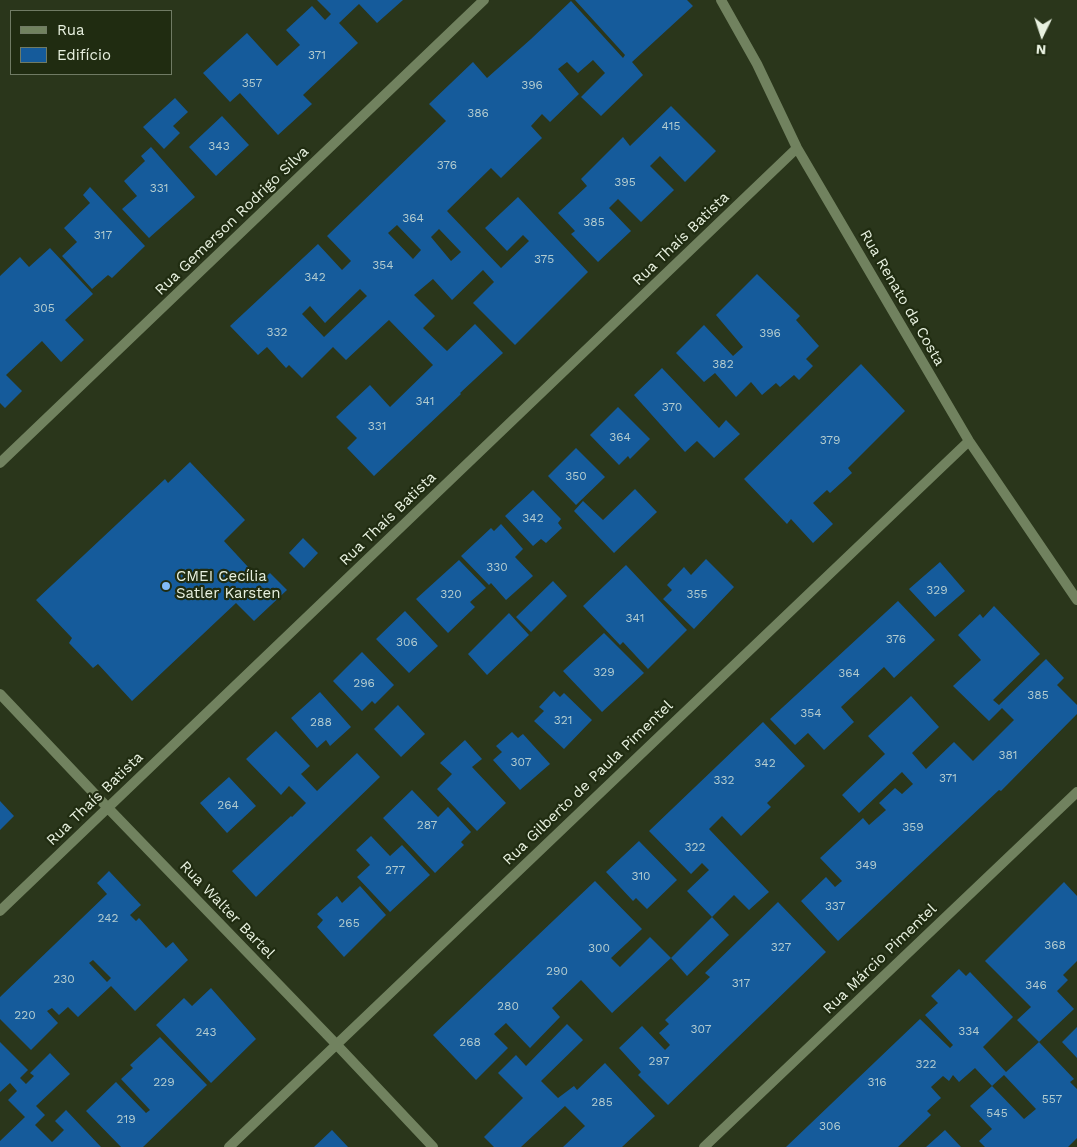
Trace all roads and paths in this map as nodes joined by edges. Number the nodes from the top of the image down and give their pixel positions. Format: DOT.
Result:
graph roads {
  1 [pos="484,0"];
  2 [pos="721,0"];
  3 [pos="797,148"];
  4 [pos="969,441"];
  5 [pos="0,463"];
  6 [pos="1077,600"];
  7 [pos="0,694"];
  8 [pos="1077,792"];
  9 [pos="108,808"];
  10 [pos="0,911"];
  11 [pos="336,1044"];
  12 [pos="228,1147"];
  13 [pos="433,1147"];
  14 [pos="704,1147"];
  1 -- 5 [label="street, Rua Gemerson Rodrigo Silva"];
  2 -- 3 [label="street, Rua Renato da Costa"];
  3 -- 4 [label="street, Rua Renato da Costa"];
  3 -- 9 [label="street, Rua Thaís Batista"];
  4 -- 6 [label="street, Rua Renato da Costa"];
  4 -- 11 [label="street, Rua Gilberto de Paula Pimentel"];
  7 -- 9 [label="street, Rua Walter Bartel"];
  8 -- 14 [label="street, Rua Márcio Pimentel"];
  9 -- 10 [label="street, Rua Thaís Batista"];
  9 -- 11 [label="street, Rua Walter Bartel"];
  11 -- 12 [label="street, Rua Gilberto de Paula Pimentel"];
  11 -- 13 [label="street, Rua Walter Bartel"];
}
